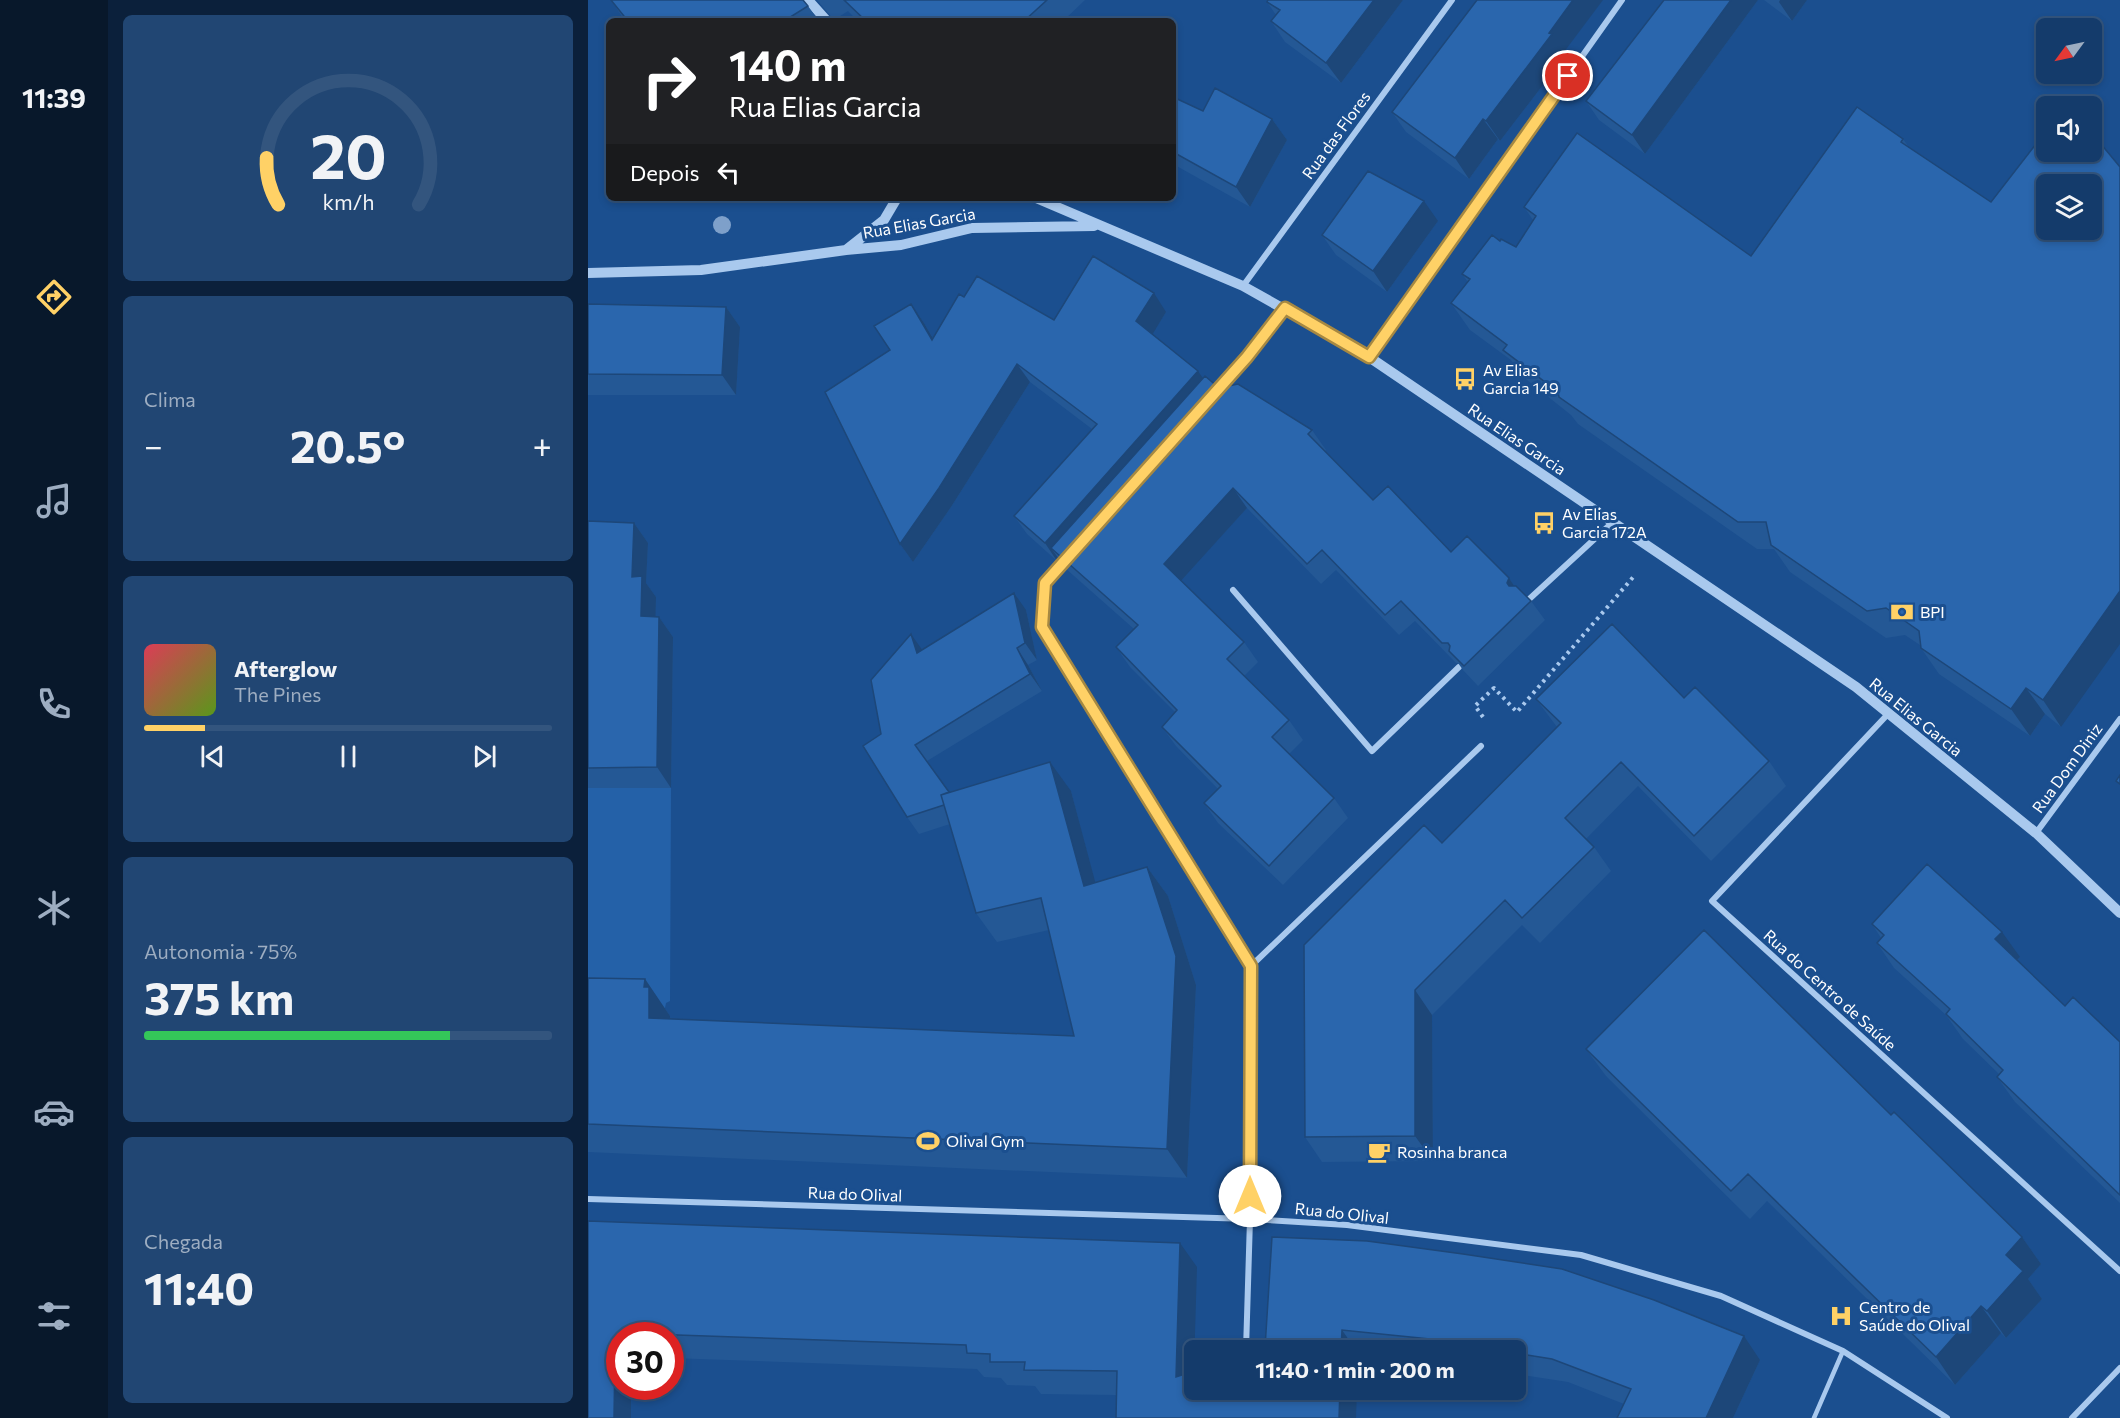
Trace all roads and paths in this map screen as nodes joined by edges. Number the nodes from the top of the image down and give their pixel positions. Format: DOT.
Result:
graph roads {
  1 [pos="808,0"];
  2 [pos="1452,0"];
  3 [pos="1622,0"];
  4 [pos="824,18"];
  5 [pos="895,201"];
  6 [pos="1043,201"];
  7 [pos="1101,226"];
  8 [pos="846,250"];
  9 [pos="588,273"];
  10 [pos="1243,286"];
  11 [pos="1285,308"];
  12 [pos="1369,357"];
  13 [pos="1208,400"];
  14 [pos="1612,522"];
  15 [pos="1656,552"];
  16 [pos="1068,557"];
  17 [pos="1233,590"];
  18 [pos="1526,602"];
  19 [pos="1459,667"];
  20 [pos="1888,714"];
  21 [pos="2120,719"];
  22 [pos="1481,746"];
  23 [pos="2036,833"];
  24 [pos="2120,913"];
  25 [pos="1251,966"];
  26 [pos="588,1199"];
  27 [pos="1250,1219"];
  28 [pos="2120,1271"];
  29 [pos="1246,1340"];
  30 [pos="1843,1351"];
  31 [pos="2120,1368"];
  32 [pos="1814,1418"];
  33 [pos="1947,1418"];
  34 [pos="2072,1418"];
  1 -- 4 [label="street"];
  2 -- 10 [label="street, Rua das Flores"];
  3 -- 12 [label="street"];
  5 -- 8 [label="street"];
  6 -- 7 [label="street"];
  7 -- 8 [label="street, Rua Elias Garcia"];
  7 -- 10 [label="street, Rua Elias Garcia"];
  8 -- 9 [label="street, Rua Elias Garcia"];
  10 -- 11 [label="street, Rua Elias Garcia"];
  11 -- 12 [label="street, Rua Elias Garcia"];
  11 -- 13 [label="street"];
  12 -- 14 [label="street, Rua Elias Garcia"];
  14 -- 15 [label="street, Rua Elias Garcia"];
  14 -- 18 [label="street"];
  15 -- 20 [label="street, Rua Elias Garcia"];
  15 -- 22 [label="path"];
  16 -- 25 [label="street"];
  17 -- 19 [label="street"];
  20 -- 23 [label="street, Rua Elias Garcia"];
  20 -- 28 [label="street, Rua do Centro de Saúde"];
  21 -- 23 [label="street, Rua Dom Diniz"];
  22 -- 25 [label="street"];
  23 -- 24 [label="street, Rua Elias Garcia"];
  25 -- 27 [label="street"];
  26 -- 27 [label="street, Rua do Olival"];
  27 -- 29 [label="street"];
  27 -- 30 [label="street, Rua do Olival"];
  30 -- 32 [label="lane"];
  30 -- 33 [label="street, Rua do Olival"];
  31 -- 34 [label="street"];
}
